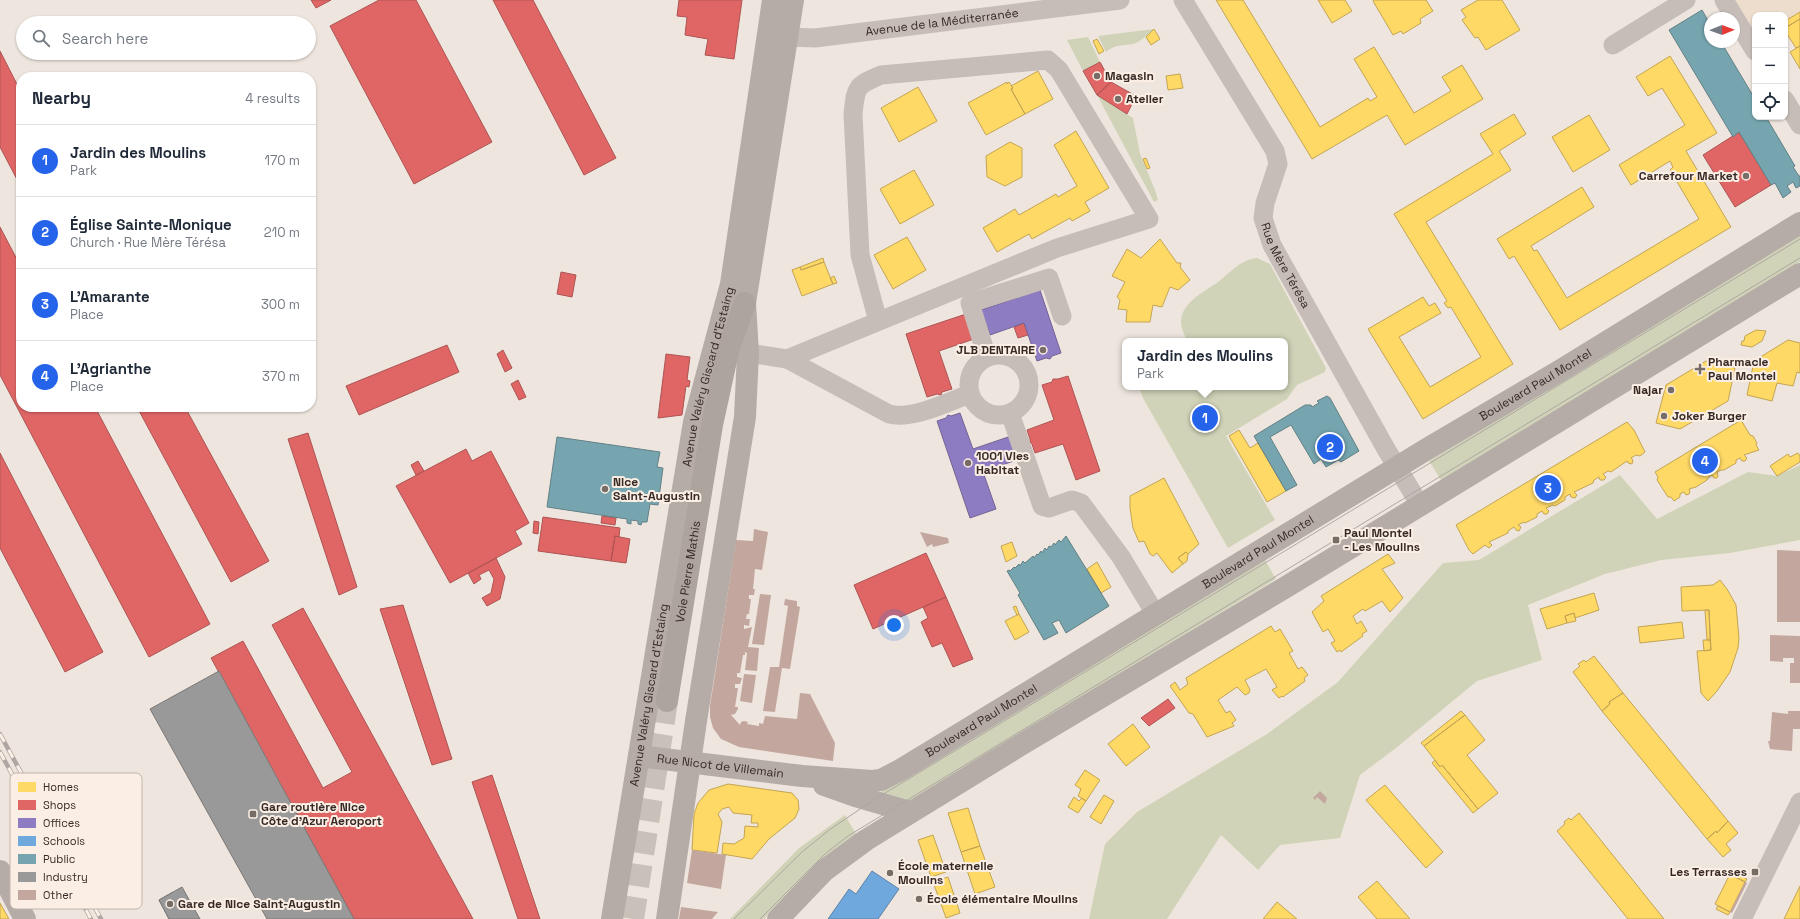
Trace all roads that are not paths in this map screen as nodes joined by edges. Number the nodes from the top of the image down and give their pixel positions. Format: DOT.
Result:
graph roads {
  1 [pos="774,0"];
  2 [pos="793,0"];
  3 [pos="1120,0"];
  4 [pos="1183,0"];
  5 [pos="1686,0"];
  6 [pos="1724,0"];
  7 [pos="788,37"];
  8 [pos="1613,45"];
  9 [pos="1753,48"];
  10 [pos="1788,105"];
  11 [pos="1800,125"];
  12 [pos="1800,223"];
  13 [pos="1800,274"];
  14 [pos="745,303"];
  15 [pos="1062,316"];
  16 [pos="878,321"];
  17 [pos="748,353"];
  18 [pos="987,357"];
  19 [pos="788,359"];
  20 [pos="970,394"];
  21 [pos="1010,413"];
  22 [pos="1397,468"];
  23 [pos="1420,505"];
  24 [pos="1156,615"];
  25 [pos="667,700"];
  26 [pos="639,756"];
  27 [pos="691,763"];
  28 [pos="802,776"];
  29 [pos="1800,802"];
  30 [pos="910,812"];
  31 [pos="0,871"];
  32 [pos="10,890"];
  33 [pos="20,909"];
  34 [pos="25,919"];
  35 [pos="612,919"];
  36 [pos="667,919"];
  37 [pos="778,919"];
  38 [pos="1742,919"];
  1 -- 26 [label="main road, Avenue Valéry Giscard d'Estaing"];
  2 -- 7 [label="main road, Avenue Valéry Giscard d'Estaing"];
  3 -- 7 [label="street, Avenue de la Méditerranée"];
  4 -- 22 [label="street, Rue Mère Térésa"];
  5 -- 8 [label="street"];
  6 -- 9 [label="street"];
  7 -- 14 [label="main road, Avenue Valéry Giscard d'Estaing"];
  10 -- 11 [label="street"];
  12 -- 22 [label="main road, Boulevard Paul Montel"];
  13 -- 23 [label="main road"];
  14 -- 17 [label="main road, Avenue Valéry Giscard d'Estaing"];
  14 -- 25 [label="highway, Voie Pierre Mathis"];
  15 -- 18 [label="street"];
  16 -- 16 [label="street"];
  16 -- 19 [label="street"];
  17 -- 19 [label="street"];
  17 -- 27 [label="main road, Avenue Valéry Giscard d'Estaing"];
  18 -- 20 [label="street"];
  18 -- 21 [label="street"];
  19 -- 20 [label="street"];
  20 -- 21 [label="street"];
  21 -- 24 [label="street"];
  22 -- 23 [label="street, Rue Mère Térésa"];
  22 -- 24 [label="main road, Boulevard Paul Montel"];
  23 -- 30 [label="main road"];
  24 -- 28 [label="main road, Boulevard Paul Montel"];
  26 -- 27 [label="main road, Rue Nicot de Villemain"];
  26 -- 35 [label="main road, Avenue Valéry Giscard d'Estaing"];
  27 -- 28 [label="main road, Rue Nicot de Villemain"];
  27 -- 36 [label="main road, Avenue Valéry Giscard d'Estaing"];
  28 -- 30 [label="main road"];
  29 -- 38 [label="street"];
  30 -- 37 [label="main road"];
  31 -- 32 [label="main road"];
  33 -- 34 [label="main road"];
}
